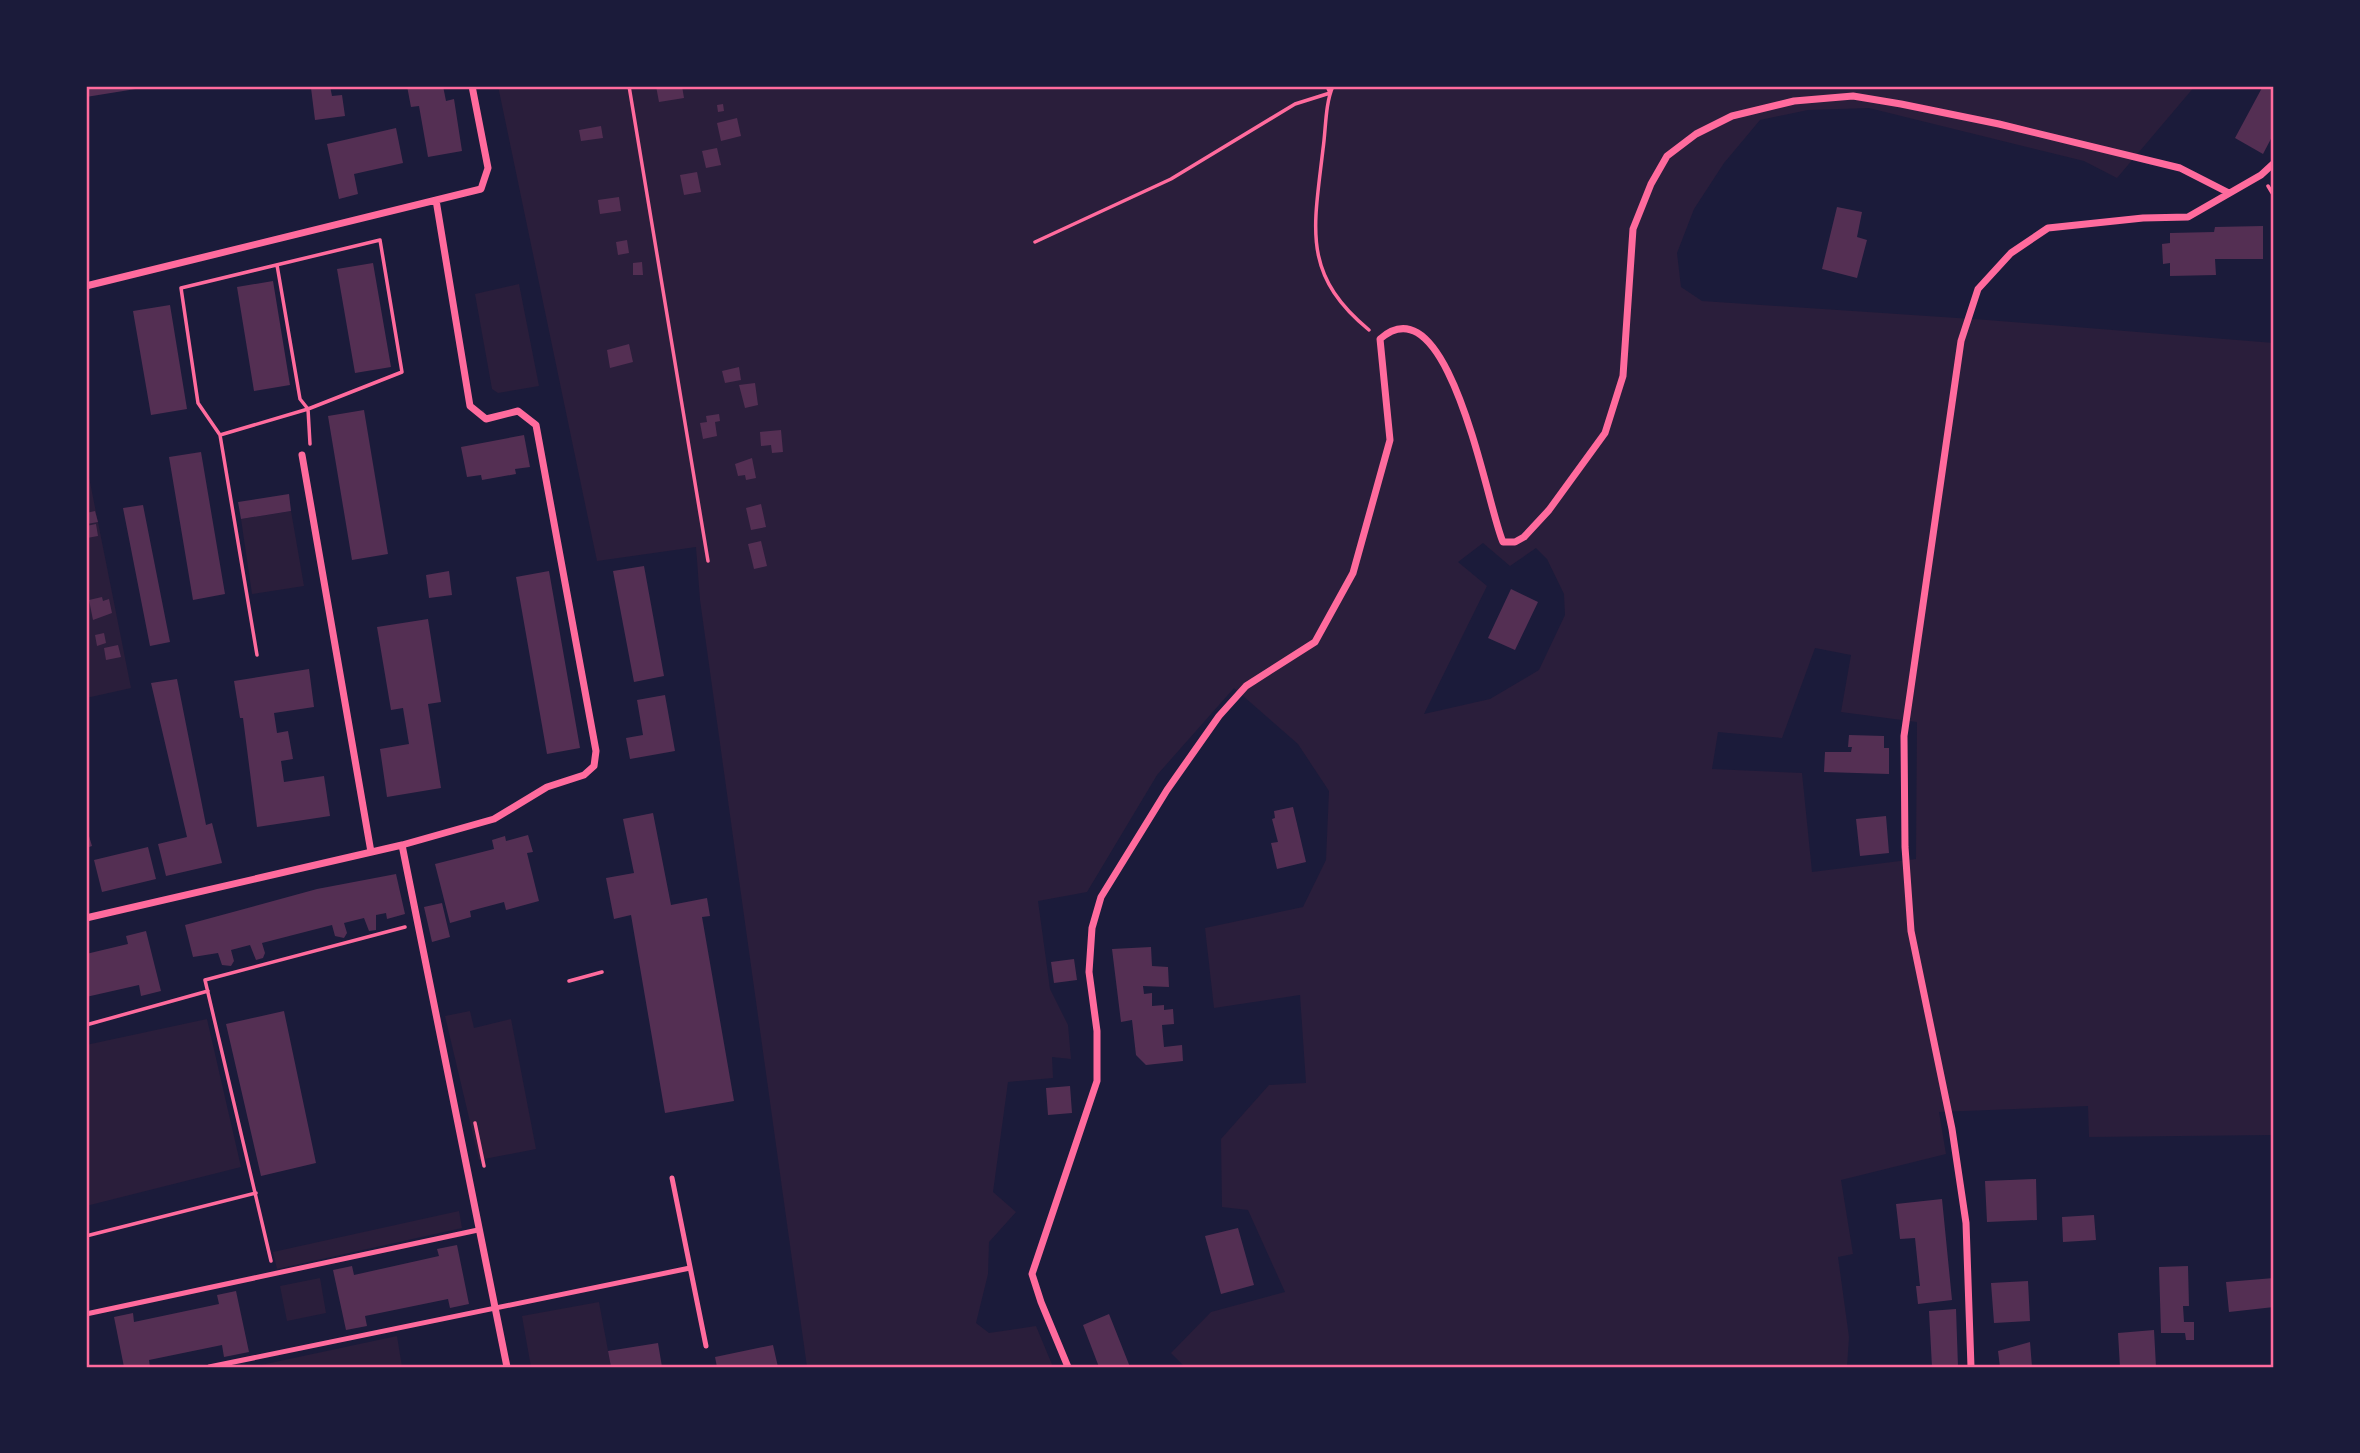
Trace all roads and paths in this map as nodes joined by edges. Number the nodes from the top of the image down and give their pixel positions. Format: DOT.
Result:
graph roads {
  1 [pos="472,86"];
  2 [pos="629,86"];
  3 [pos="1327,86"];
  4 [pos="1333,86"];
  5 [pos="1330,93"];
  6 [pos="2274,163"];
  7 [pos="2229,193"];
  8 [pos="436,200"];
  9 [pos="1035,242"];
  10 [pos="277,265"];
  11 [pos="86,286"];
  12 [pos="1380,339"];
  13 [pos="308,409"];
  14 [pos="220,435"];
  15 [pos="302,454"];
  16 [pos="708,561"];
  17 [pos="257,655"];
  18 [pos="402,845"];
  19 [pos="371,852"];
  20 [pos="86,918"];
  21 [pos="419,923"];
  22 [pos="602,972"];
  23 [pos="569,981"];
  24 [pos="208,991"];
  25 [pos="86,1025"];
  26 [pos="672,1178"];
  27 [pos="256,1193"];
  28 [pos="478,1230"];
  29 [pos="86,1236"];
  30 [pos="690,1268"];
  31 [pos="274,1273"];
  32 [pos="497,1307"];
  33 [pos="86,1314"];
  34 [pos="706,1346"];
  35 [pos="209,1367"];
  36 [pos="507,1367"];
  37 [pos="1068,1367"];
  38 [pos="1971,1367"];
  1 -- 8 [label="street"];
  2 -- 16 [label="path"];
  3 -- 5 [label="path"];
  4 -- 5 [label="path"];
  5 -- 9 [label="path"];
  5 -- 12 [label="path"];
  6 -- 7 [label="street"];
  7 -- 12 [label="street"];
  7 -- 38 [label="street"];
  8 -- 11 [label="street"];
  8 -- 18 [label="street"];
  10 -- 13 [label="path"];
  10 -- 13 [label="path"];
  10 -- 14 [label="path"];
  12 -- 37 [label="street"];
  13 -- 14 [label="path"];
  13 -- 15 [label="path"];
  14 -- 17 [label="path"];
  15 -- 19 [label="street"];
  18 -- 19 [label="street"];
  18 -- 21 [label="street"];
  19 -- 20 [label="street"];
  21 -- 24 [label="path"];
  21 -- 28 [label="street"];
  22 -- 23 [label="path"];
  24 -- 25 [label="path"];
  24 -- 27 [label="path"];
  26 -- 30 [label="lane"];
  27 -- 29 [label="path"];
  27 -- 31 [label="path"];
  28 -- 31 [label="lane"];
  28 -- 32 [label="street"];
  30 -- 32 [label="lane"];
  30 -- 34 [label="lane"];
  31 -- 33 [label="lane"];
  32 -- 35 [label="lane"];
  32 -- 36 [label="street"];
}
